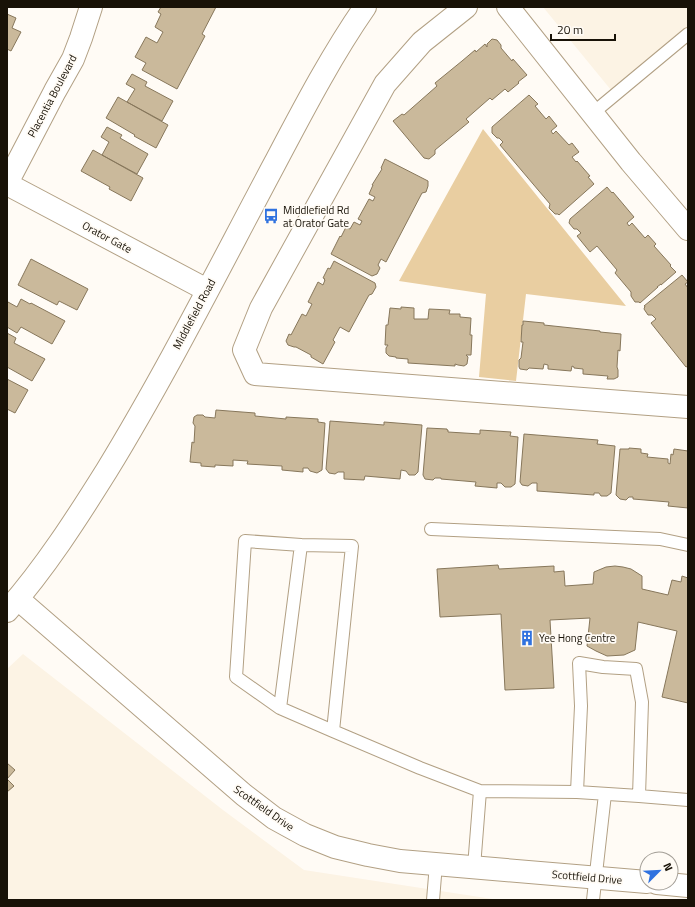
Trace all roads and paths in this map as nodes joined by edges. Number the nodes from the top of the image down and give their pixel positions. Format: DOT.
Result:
graph roads {
  1 [pos="91,7"];
  2 [pos="365,7"];
  3 [pos="466,7"];
  4 [pos="508,7"];
  5 [pos="688,34"];
  6 [pos="593,113"];
  7 [pos="7,183"];
  8 [pos="688,229"];
  9 [pos="207,290"];
  10 [pos="688,407"];
  11 [pos="431,530"];
  12 [pos="301,545"];
  13 [pos="688,545"];
  14 [pos="12,605"];
  15 [pos="280,708"];
  16 [pos="333,731"];
  17 [pos="480,791"];
  18 [pos="577,792"];
  19 [pos="605,794"];
  20 [pos="639,796"];
  21 [pos="688,800"];
  22 [pos="436,864"];
  23 [pos="474,867"];
  24 [pos="596,877"];
  25 [pos="639,881"];
  26 [pos="433,900"];
  27 [pos="593,900"];
  1 -- 7 [label="street, Placentia Boulevard"];
  2 -- 9 [label="street, Middlefield Road"];
  3 -- 10 [label="street"];
  4 -- 6 [label="street"];
  5 -- 6 [label="lane"];
  6 -- 8 [label="street"];
  7 -- 9 [label="street, Orator Gate"];
  9 -- 14 [label="street, Middlefield Road"];
  11 -- 13 [label="lane"];
  12 -- 15 [label="lane"];
  12 -- 15 [label="lane"];
  12 -- 16 [label="lane"];
  14 -- 22 [label="street, Scottfield Drive"];
  15 -- 16 [label="lane"];
  16 -- 17 [label="lane"];
  17 -- 18 [label="lane"];
  17 -- 23 [label="lane"];
  18 -- 19 [label="lane"];
  18 -- 20 [label="lane"];
  19 -- 20 [label="lane"];
  19 -- 24 [label="lane"];
  20 -- 21 [label="lane"];
  22 -- 23 [label="street, Scottfield Drive"];
  22 -- 26 [label="lane"];
  23 -- 24 [label="street, Scottfield Drive"];
  24 -- 25 [label="street, Scottfield Drive"];
  24 -- 27 [label="lane"];
}
